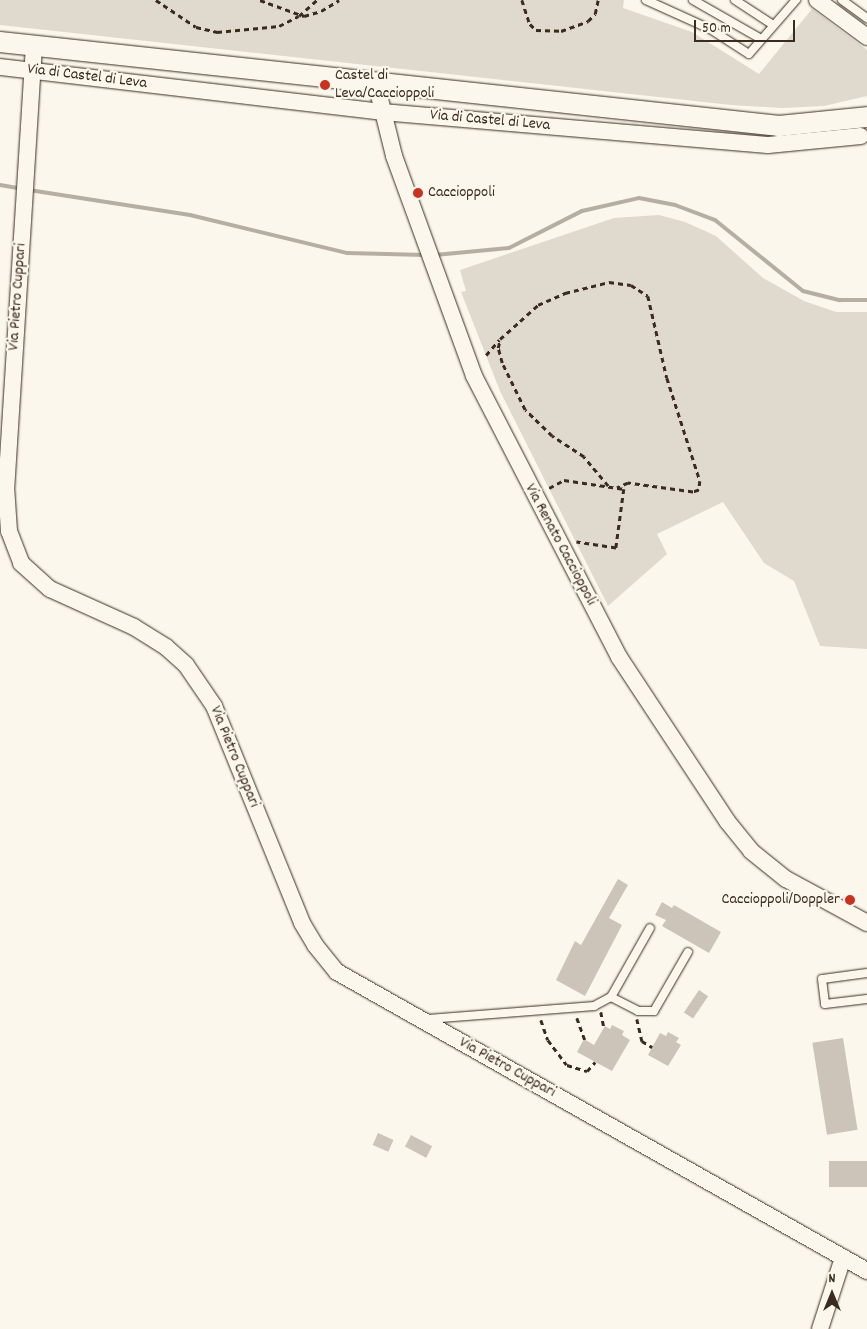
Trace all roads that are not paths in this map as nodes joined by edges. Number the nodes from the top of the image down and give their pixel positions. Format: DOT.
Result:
graph roads {
  1 [pos="646,0"];
  2 [pos="693,0"];
  3 [pos="735,0"];
  4 [pos="796,0"];
  5 [pos="817,0"];
  6 [pos="842,0"];
  7 [pos="867,18"];
  8 [pos="773,25"];
  9 [pos="867,37"];
  10 [pos="761,39"];
  11 [pos="0,42"];
  12 [pos="34,46"];
  13 [pos="0,67"];
  14 [pos="32,72"];
  15 [pos="376,83"];
  16 [pos="382,112"];
  17 [pos="863,114"];
  18 [pos="862,136"];
  19 [pos="867,923"];
  20 [pos="650,928"];
  21 [pos="688,952"];
  22 [pos="867,973"];
  23 [pos="611,997"];
  24 [pos="867,998"];
  25 [pos="421,1020"];
  26 [pos="843,1258"];
  27 [pos="867,1271"];
  28 [pos="820,1329"];
  1 -- 10 [label="lane"];
  2 -- 10 [label="lane"];
  3 -- 8 [label="lane"];
  4 -- 8 [label="lane"];
  5 -- 9 [label="street"];
  6 -- 7 [label="lane"];
  8 -- 10 [label="lane"];
  11 -- 12 [label="street, Via di Castel di Leva"];
  12 -- 14 [label="street, Via Pietro Cuppari"];
  12 -- 15 [label="street, Via di Castel di Leva"];
  13 -- 14 [label="street, Via di Castel di Leva"];
  14 -- 16 [label="street, Via di Castel di Leva"];
  14 -- 25 [label="street, Via Pietro Cuppari"];
  15 -- 16 [label="street, Via Renato Caccioppoli"];
  15 -- 17 [label="street, Via di Castel di Leva"];
  16 -- 18 [label="street, Via di Castel di Leva"];
  16 -- 19 [label="street, Via Renato Caccioppoli"];
  20 -- 23 [label="lane"];
  21 -- 23 [label="lane"];
  22 -- 24 [label="lane"];
  23 -- 25 [label="lane"];
  25 -- 26 [label="street, Via Pietro Cuppari"];
  26 -- 27 [label="street, Via Pietro Cuppari"];
  26 -- 28 [label="street"];
}
